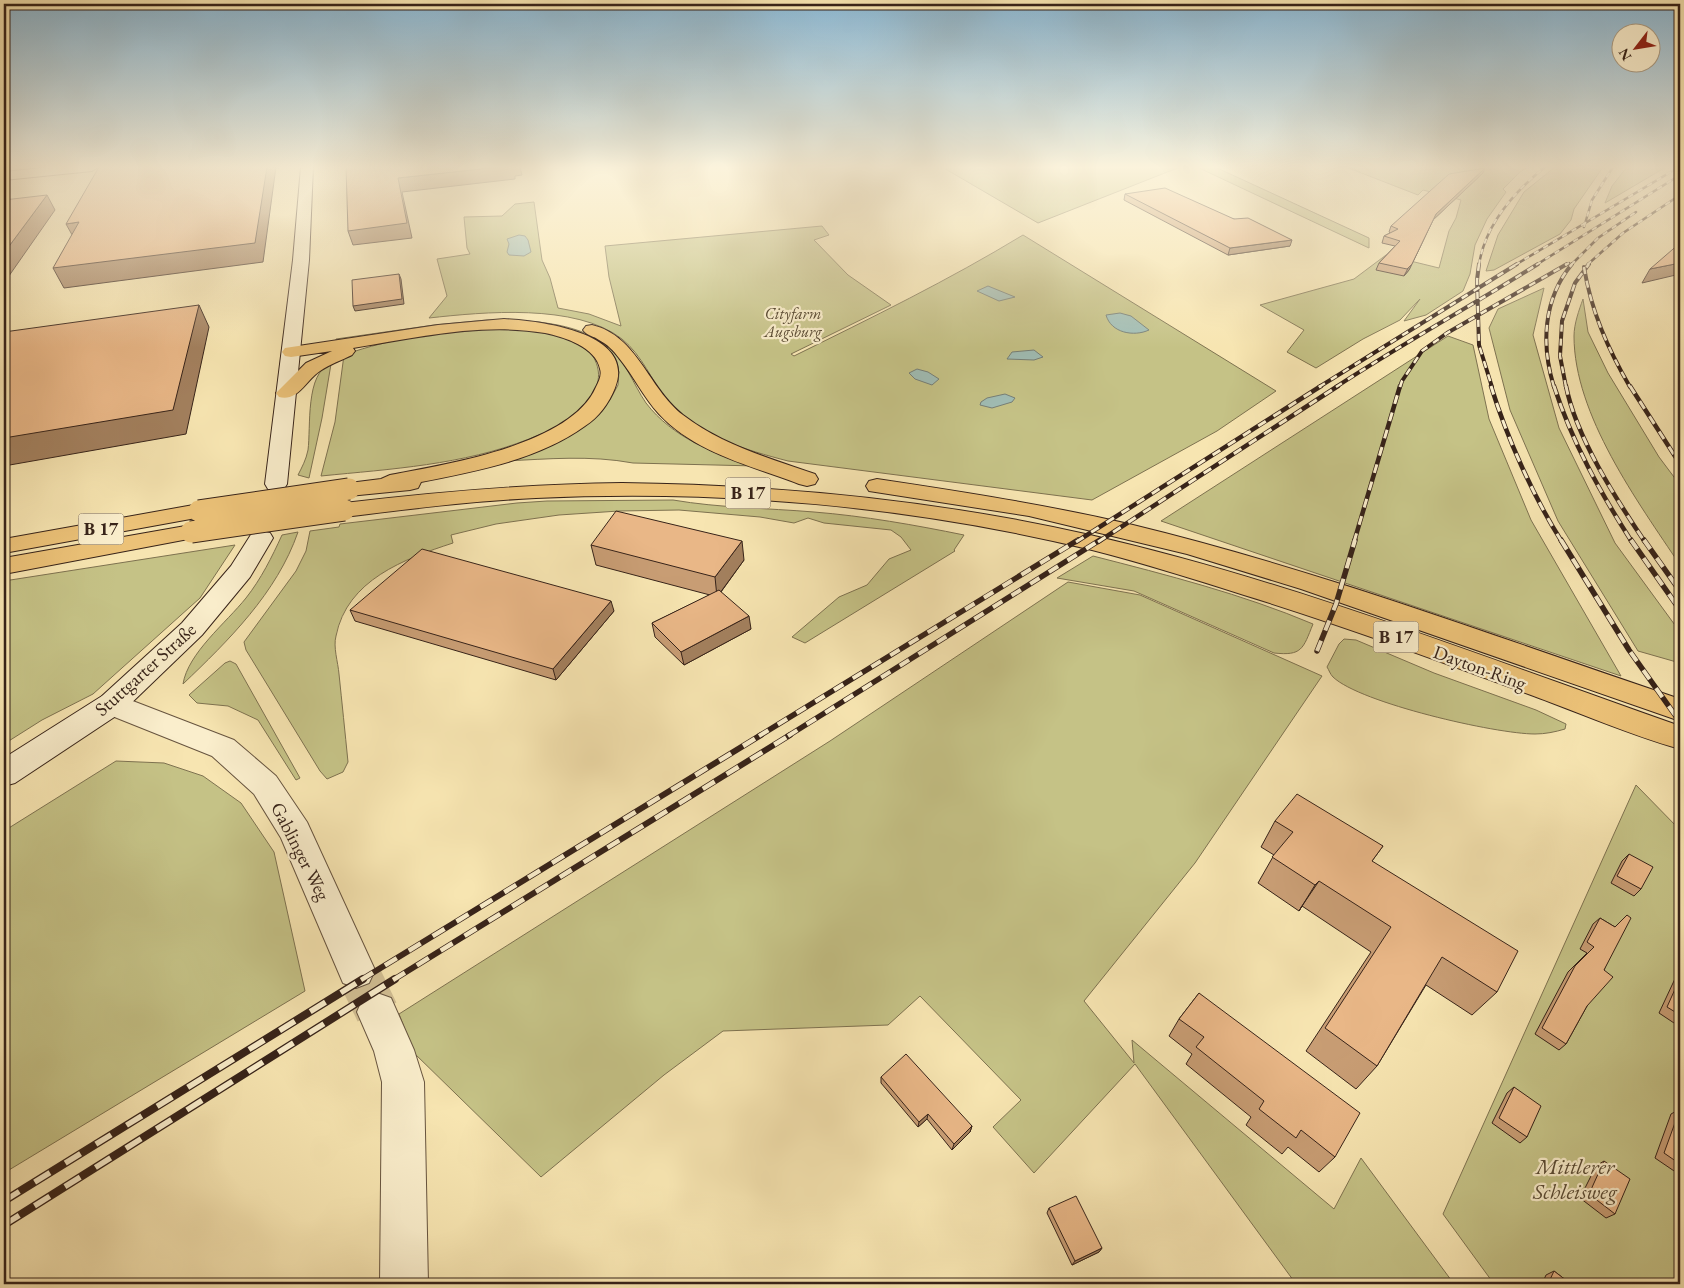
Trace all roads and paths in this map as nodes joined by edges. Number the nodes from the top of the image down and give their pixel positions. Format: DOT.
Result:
graph roads {
  1 [pos="304,227"];
  2 [pos="378,339"];
  3 [pos="292,347"];
  4 [pos="286,393"];
  5 [pos="807,478"];
  6 [pos="276,484"];
  7 [pos="353,495"];
  8 [pos="261,538"];
  9 [pos="5,561"];
  10 [pos="112,704"];
  11 [pos="1680,710"];
  12 [pos="1680,738"];
  13 [pos="4,774"];
  14 [pos="356,970"];
  15 [pos="377,1012"];
  16 [pos="404,1284"];
  1 -- 3 [label="main road"];
  2 -- 3 [label="highway"];
  2 -- 4 [label="highway"];
  2 -- 7 [label="highway"];
  3 -- 4 [label="main road"];
  3 -- 5 [label="highway"];
  4 -- 6 [label="main road"];
  5 -- 7 [label="highway, B 17"];
  5 -- 11 [label="highway, Dayton-Ring / B 17"];
  7 -- 9 [label="highway, B 17, bridge"];
  7 -- 12 [label="highway, Dayton-Ring / B 17"];
  8 -- 10 [label="main road, Stuttgarter Straße"];
  10 -- 13 [label="main road, Stuttgarter Straße"];
  10 -- 14 [label="main road, Gablinger Weg"];
  15 -- 16 [label="main road"];
}
